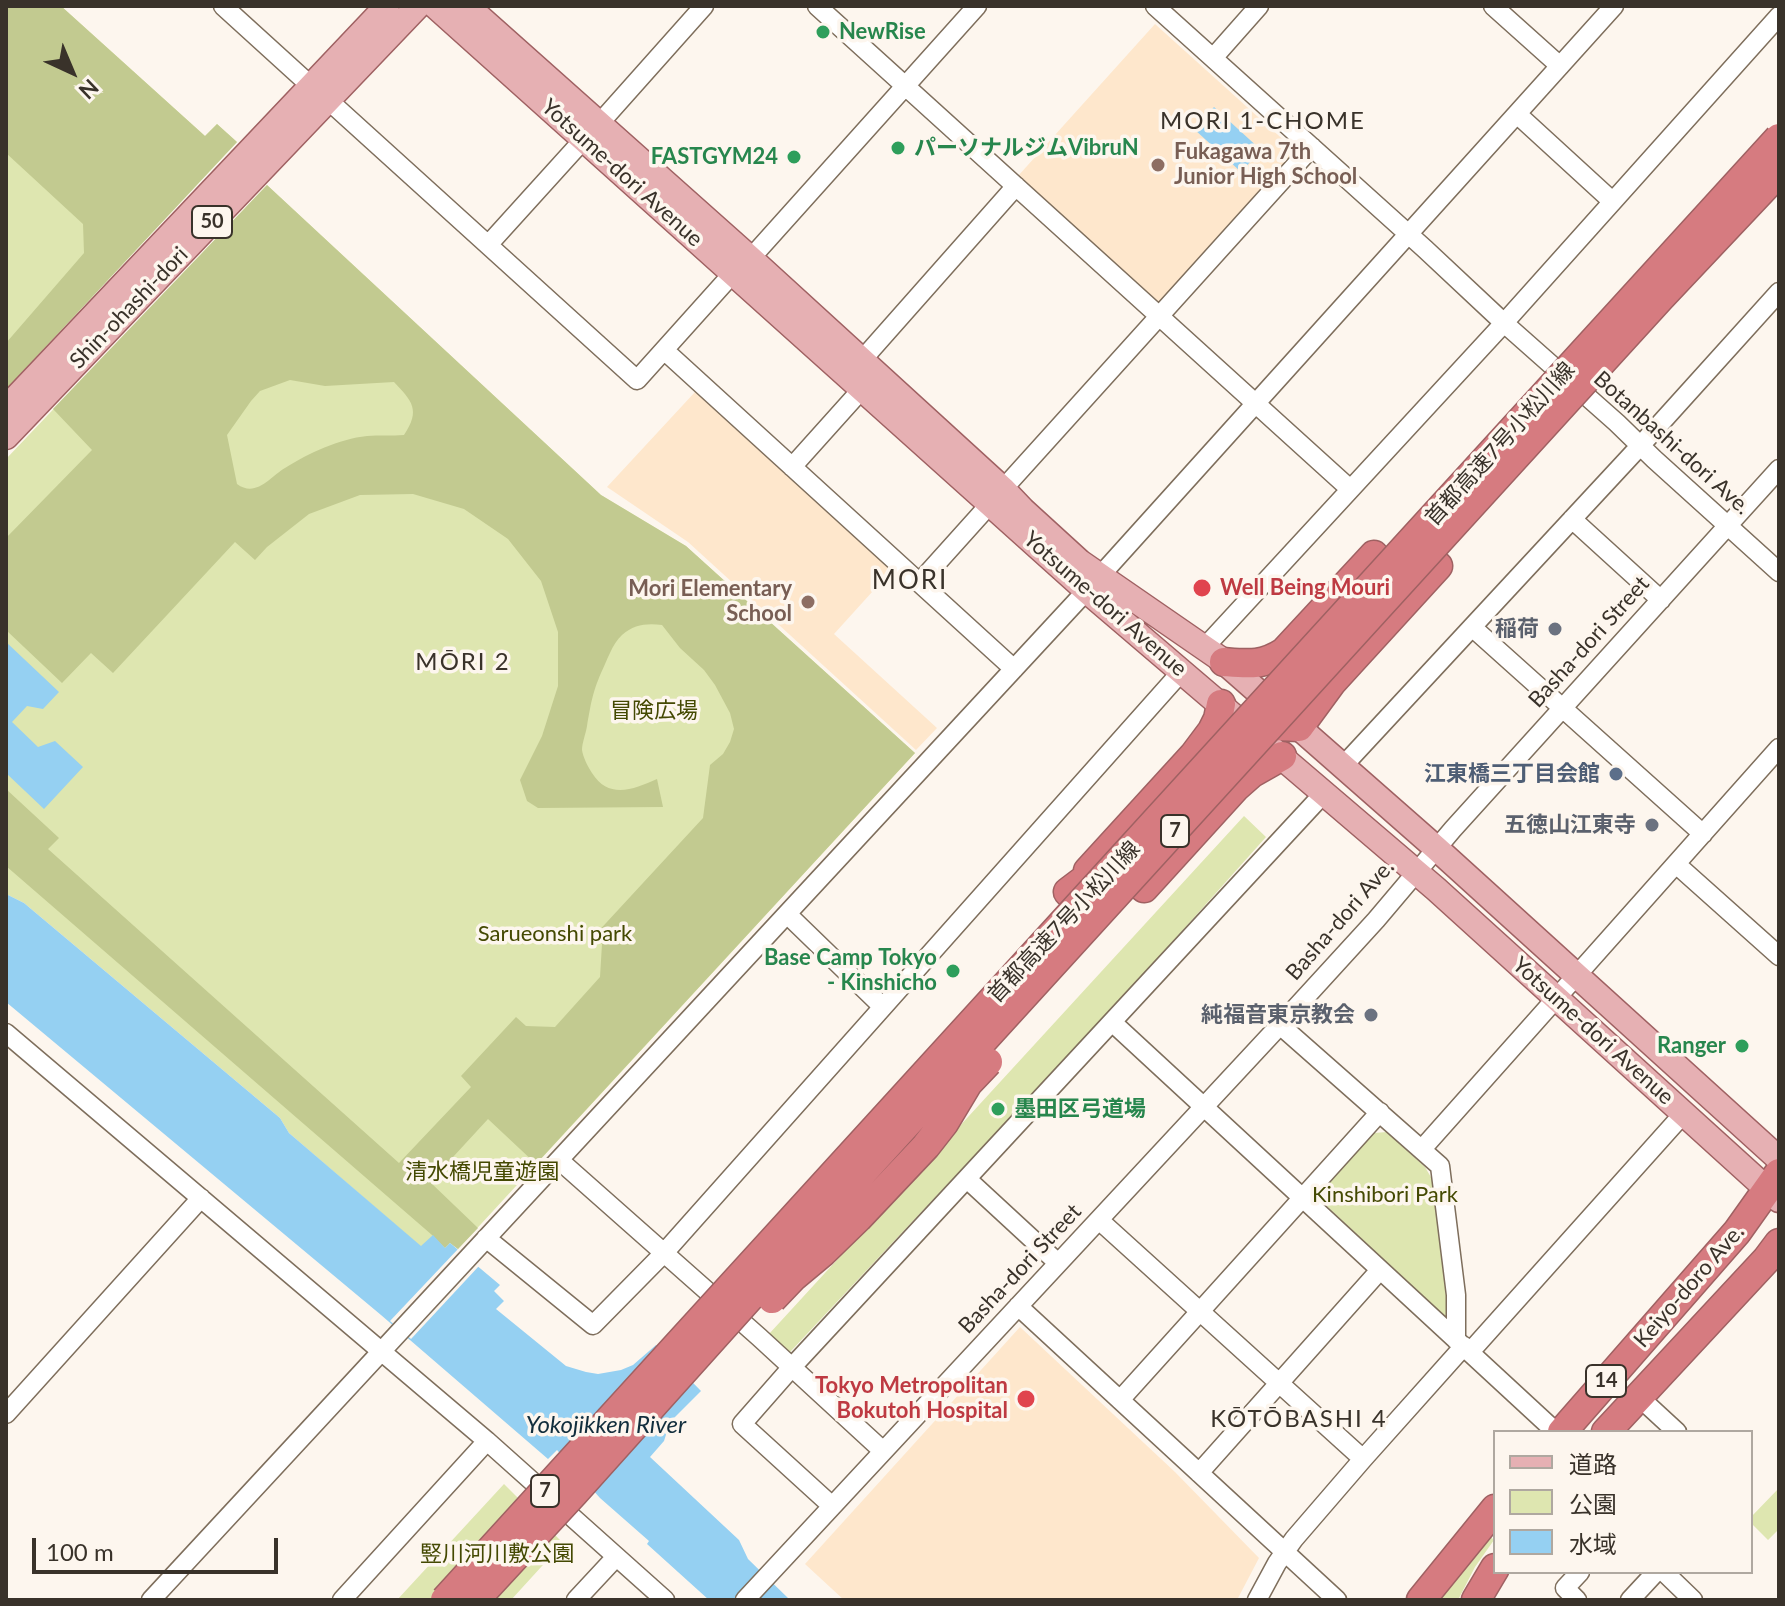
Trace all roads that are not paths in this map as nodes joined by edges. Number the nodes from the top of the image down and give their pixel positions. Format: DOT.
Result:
graph roads {
  1 [pos="223,6"];
  2 [pos="387,6"];
  3 [pos="418,6"];
  4 [pos="435,6"];
  5 [pos="467,6"];
  6 [pos="704,6"];
  7 [pos="817,6"];
  8 [pos="977,6"];
  9 [pos="1155,6"];
  10 [pos="1259,6"];
  11 [pos="1493,6"];
  12 [pos="1614,6"];
  13 [pos="1779,16"];
  14 [pos="1213,58"];
  15 [pos="1560,66"];
  16 [pos="906,86"];
  17 [pos="320,93"];
  18 [pos="1517,114"];
  19 [pos="1779,119"];
  20 [pos="591,132"];
  21 [pos="1779,138"];
  22 [pos="1312,147"];
  23 [pos="1779,172"];
  24 [pos="1016,186"];
  25 [pos="1779,190"];
  26 [pos="1612,201"];
  27 [pos="1408,233"];
  28 [pos="488,245"];
  29 [pos="742,265"];
  30 [pos="1779,292"];
  31 [pos="1159,316"];
  32 [pos="1504,323"];
  33 [pos="664,350"];
  34 [pos="862,360"];
  35 [pos="862,389"];
  36 [pos="1255,403"];
  37 [pos="6,408"];
  38 [pos="6,437"];
  39 [pos="1640,446"];
  40 [pos="792,467"];
  41 [pos="1779,469"];
  42 [pos="1350,489"];
  43 [pos="996,496"];
  44 [pos="1572,519"];
  45 [pos="1728,526"];
  46 [pos="1779,572"];
  47 [pos="919,583"];
  48 [pos="1094,584"];
  49 [pos="1661,600"];
  50 [pos="1472,627"];
  51 [pos="1284,652"];
  52 [pos="1214,654"];
  53 [pos="1014,669"];
  54 [pos="1182,671"];
  55 [pos="1253,688"];
  56 [pos="1221,704"];
  57 [pos="1561,708"];
  58 [pos="1281,735"];
  59 [pos="1779,748"];
  60 [pos="1343,766"];
  61 [pos="1325,792"];
  62 [pos="1703,834"];
  63 [pos="1436,848"];
  64 [pos="1676,864"];
  65 [pos="1415,871"];
  66 [pos="1068,892"];
  67 [pos="787,914"];
  68 [pos="1779,956"];
  69 [pos="1577,975"];
  70 [pos="1557,998"];
  71 [pos="883,1007"];
  72 [pos="1112,1022"];
  73 [pos="1280,1025"];
  74 [pos="6,1033"];
  75 [pos="1204,1107"];
  76 [pos="1380,1112"];
  77 [pos="1684,1113"];
  78 [pos="1422,1149"];
  79 [pos="1779,1159"];
  80 [pos="559,1160"];
  81 [pos="967,1179"];
  82 [pos="1775,1188"];
  83 [pos="201,1198"];
  84 [pos="1302,1198"];
  85 [pos="1099,1220"];
  86 [pos="486,1238"];
  87 [pos="1773,1251"];
  88 [pos="664,1253"];
  89 [pos="1058,1263"];
  90 [pos="1380,1270"];
  91 [pos="1018,1306"];
  92 [pos="1200,1311"];
  93 [pos="1463,1346"];
  94 [pos="380,1351"];
  95 [pos="792,1367"];
  96 [pos="645,1382"];
  97 [pos="1279,1383"];
  98 [pos="1639,1397"];
  99 [pos="1120,1400"];
  100 [pos="6,1414"];
  101 [pos="1557,1430"];
  102 [pos="1561,1430"];
  103 [pos="1608,1430"];
  104 [pos="1675,1430"];
  105 [pos="487,1441"];
  106 [pos="883,1451"];
  107 [pos="1363,1459"];
  108 [pos="1199,1473"];
  109 [pos="574,1493"];
  110 [pos="832,1506"];
  111 [pos="1493,1511"];
  112 [pos="1286,1552"];
  113 [pos="616,1557"];
  114 [pos="1493,1571"];
  115 [pos="1578,1574"];
  116 [pos="1654,1574"];
  117 [pos="1666,1574"];
  118 [pos="151,1600"];
  119 [pos="342,1600"];
  120 [pos="445,1600"];
  121 [pos="475,1600"];
  122 [pos="576,1600"];
  123 [pos="665,1600"];
  124 [pos="745,1600"];
  125 [pos="1257,1600"];
  126 [pos="1337,1600"];
  127 [pos="1421,1600"];
  128 [pos="1476,1600"];
  129 [pos="1577,1600"];
  130 [pos="1630,1600"];
  131 [pos="1693,1600"];
  1 -- 17 [label="street"];
  2 -- 17 [label="main road, 50"];
  3 -- 17 [label="main road, Shin-ohashi-dori / 50"];
  4 -- 20 [label="main road, Yotsume-dori Avenue"];
  5 -- 20 [label="main road, Yotsume-dori Avenue"];
  6 -- 20 [label="street"];
  7 -- 16 [label="street"];
  8 -- 16 [label="street"];
  9 -- 14 [label="street, Botanbashi-dori Ave."];
  10 -- 14 [label="street"];
  11 -- 15 [label="street"];
  12 -- 15 [label="street"];
  13 -- 26 [label="street"];
  14 -- 22 [label="street, Botanbashi-dori Ave."];
  15 -- 18 [label="street"];
  16 -- 24 [label="street"];
  16 -- 29 [label="street"];
  17 -- 28 [label="street"];
  17 -- 37 [label="main road, 50"];
  17 -- 38 [label="main road, Shin-ohashi-dori / 50"];
  18 -- 26 [label="street"];
  18 -- 27 [label="street"];
  19 -- 51 [label="highway"];
  20 -- 28 [label="street"];
  20 -- 29 [label="main road, Yotsume-dori Avenue"];
  21 -- 96 [label="highway, 首都高速7号小松川線 / 7, bridge"];
  22 -- 27 [label="street, Botanbashi-dori Ave."];
  22 -- 31 [label="street"];
  23 -- 109 [label="highway, 首都高速7号小松川線 / 7, bridge"];
  24 -- 31 [label="street"];
  24 -- 34 [label="street"];
  25 -- 58 [label="highway"];
  26 -- 32 [label="street"];
  27 -- 32 [label="street, Botanbashi-dori Ave."];
  27 -- 36 [label="street"];
  28 -- 33 [label="street"];
  29 -- 33 [label="street"];
  29 -- 34 [label="main road, Yotsume-dori Avenue"];
  29 -- 35 [label="main road, Yotsume-dori Avenue"];
  30 -- 39 [label="street"];
  31 -- 36 [label="street"];
  31 -- 43 [label="street"];
  32 -- 39 [label="street, Botanbashi-dori Ave."];
  32 -- 42 [label="street"];
  33 -- 40 [label="street"];
  34 -- 43 [label="main road, Yotsume-dori Avenue"];
  35 -- 40 [label="street"];
  35 -- 43 [label="main road, Yotsume-dori Avenue"];
  36 -- 42 [label="street"];
  36 -- 48 [label="street"];
  39 -- 44 [label="street"];
  39 -- 45 [label="street, Botanbashi-dori Ave."];
  40 -- 47 [label="street"];
  41 -- 45 [label="street, Basha-dori Street"];
  42 -- 52 [label="street"];
  43 -- 47 [label="street"];
  43 -- 48 [label="main road, Yotsume-dori Avenue"];
  44 -- 49 [label="street"];
  44 -- 50 [label="street"];
  45 -- 46 [label="street, Botanbashi-dori Ave."];
  45 -- 49 [label="street, Basha-dori Street"];
  47 -- 53 [label="street"];
  48 -- 52 [label="main road, Yotsume-dori Avenue"];
  48 -- 53 [label="street"];
  48 -- 54 [label="main road, Yotsume-dori Avenue"];
  49 -- 57 [label="street, Basha-dori Street"];
  50 -- 57 [label="street"];
  50 -- 60 [label="street"];
  51 -- 52 [label="highway"];
  51 -- 55 [label="highway"];
  52 -- 55 [label="main road, Yotsume-dori Avenue"];
  53 -- 67 [label="street"];
  54 -- 56 [label="main road, Yotsume-dori Avenue"];
  54 -- 71 [label="street"];
  55 -- 58 [label="main road, Yotsume-dori Avenue"];
  56 -- 58 [label="main road, Yotsume-dori Avenue"];
  56 -- 66 [label="highway"];
  57 -- 62 [label="street"];
  57 -- 63 [label="street, Basha-dori Street"];
  58 -- 60 [label="main road, Yotsume-dori Avenue"];
  58 -- 61 [label="main road, Yotsume-dori Avenue"];
  58 -- 66 [label="highway"];
  58 -- 109 [label="highway, bridge"];
  59 -- 62 [label="street"];
  60 -- 63 [label="main road, Yotsume-dori Avenue"];
  61 -- 65 [label="main road, Yotsume-dori Avenue"];
  61 -- 72 [label="street"];
  62 -- 64 [label="street"];
  63 -- 65 [label="street, Basha-dori Ave."];
  63 -- 69 [label="main road, Yotsume-dori Avenue"];
  64 -- 68 [label="street"];
  64 -- 69 [label="street"];
  65 -- 70 [label="main road, Yotsume-dori Avenue"];
  65 -- 73 [label="street, Basha-dori Ave."];
  66 -- 96 [label="highway, bridge"];
  67 -- 71 [label="street"];
  67 -- 80 [label="street"];
  69 -- 70 [label="street"];
  69 -- 79 [label="main road, Yotsume-dori Avenue"];
  70 -- 77 [label="main road, Yotsume-dori Avenue"];
  70 -- 78 [label="street"];
  71 -- 88 [label="street"];
  72 -- 75 [label="street"];
  72 -- 81 [label="street"];
  73 -- 75 [label="street, Basha-dori Street"];
  73 -- 76 [label="street"];
  74 -- 83 [label="street"];
  75 -- 84 [label="street"];
  75 -- 85 [label="street, Basha-dori Street"];
  76 -- 78 [label="street"];
  76 -- 84 [label="street"];
  77 -- 82 [label="main road, Yotsume-dori Avenue"];
  77 -- 93 [label="street"];
  78 -- 93 [label="street"];
  80 -- 86 [label="street"];
  80 -- 88 [label="street"];
  81 -- 89 [label="street"];
  81 -- 95 [label="street"];
  82 -- 102 [label="highway, Keiyo-doro Ave. / 14"];
  83 -- 94 [label="street"];
  83 -- 100 [label="street"];
  84 -- 90 [label="street"];
  84 -- 92 [label="street"];
  85 -- 89 [label="street, Basha-dori Street"];
  85 -- 92 [label="street"];
  86 -- 88 [label="street"];
  86 -- 94 [label="street"];
  87 -- 98 [label="highway, Keiyo-doro Ave. / 14"];
  88 -- 95 [label="street"];
  89 -- 91 [label="street, Basha-dori Street"];
  90 -- 93 [label="street"];
  90 -- 97 [label="street"];
  91 -- 99 [label="street"];
  91 -- 106 [label="street, Basha-dori Street"];
  92 -- 97 [label="street"];
  92 -- 99 [label="street"];
  93 -- 101 [label="street"];
  93 -- 107 [label="street"];
  94 -- 105 [label="street"];
  94 -- 118 [label="street"];
  95 -- 106 [label="street"];
  95 -- 110 [label="street"];
  96 -- 120 [label="highway, 首都高速7号小松川線 / 7, bridge"];
  97 -- 107 [label="street"];
  97 -- 108 [label="street"];
  98 -- 103 [label="highway, Keiyo-doro Ave. / 14"];
  98 -- 104 [label="street"];
  99 -- 108 [label="street"];
  105 -- 113 [label="street"];
  105 -- 119 [label="street"];
  106 -- 110 [label="street, Basha-dori Street"];
  107 -- 112 [label="street"];
  108 -- 112 [label="street"];
  109 -- 121 [label="highway, 首都高速7号小松川線 / 7, bridge"];
  110 -- 124 [label="street, Basha-dori Street"];
  111 -- 127 [label="highway"];
  112 -- 125 [label="street"];
  112 -- 126 [label="street"];
  113 -- 122 [label="street"];
  113 -- 123 [label="street"];
  114 -- 128 [label="highway"];
  115 -- 129 [label="street"];
  116 -- 130 [label="street"];
  117 -- 131 [label="street"];
}
